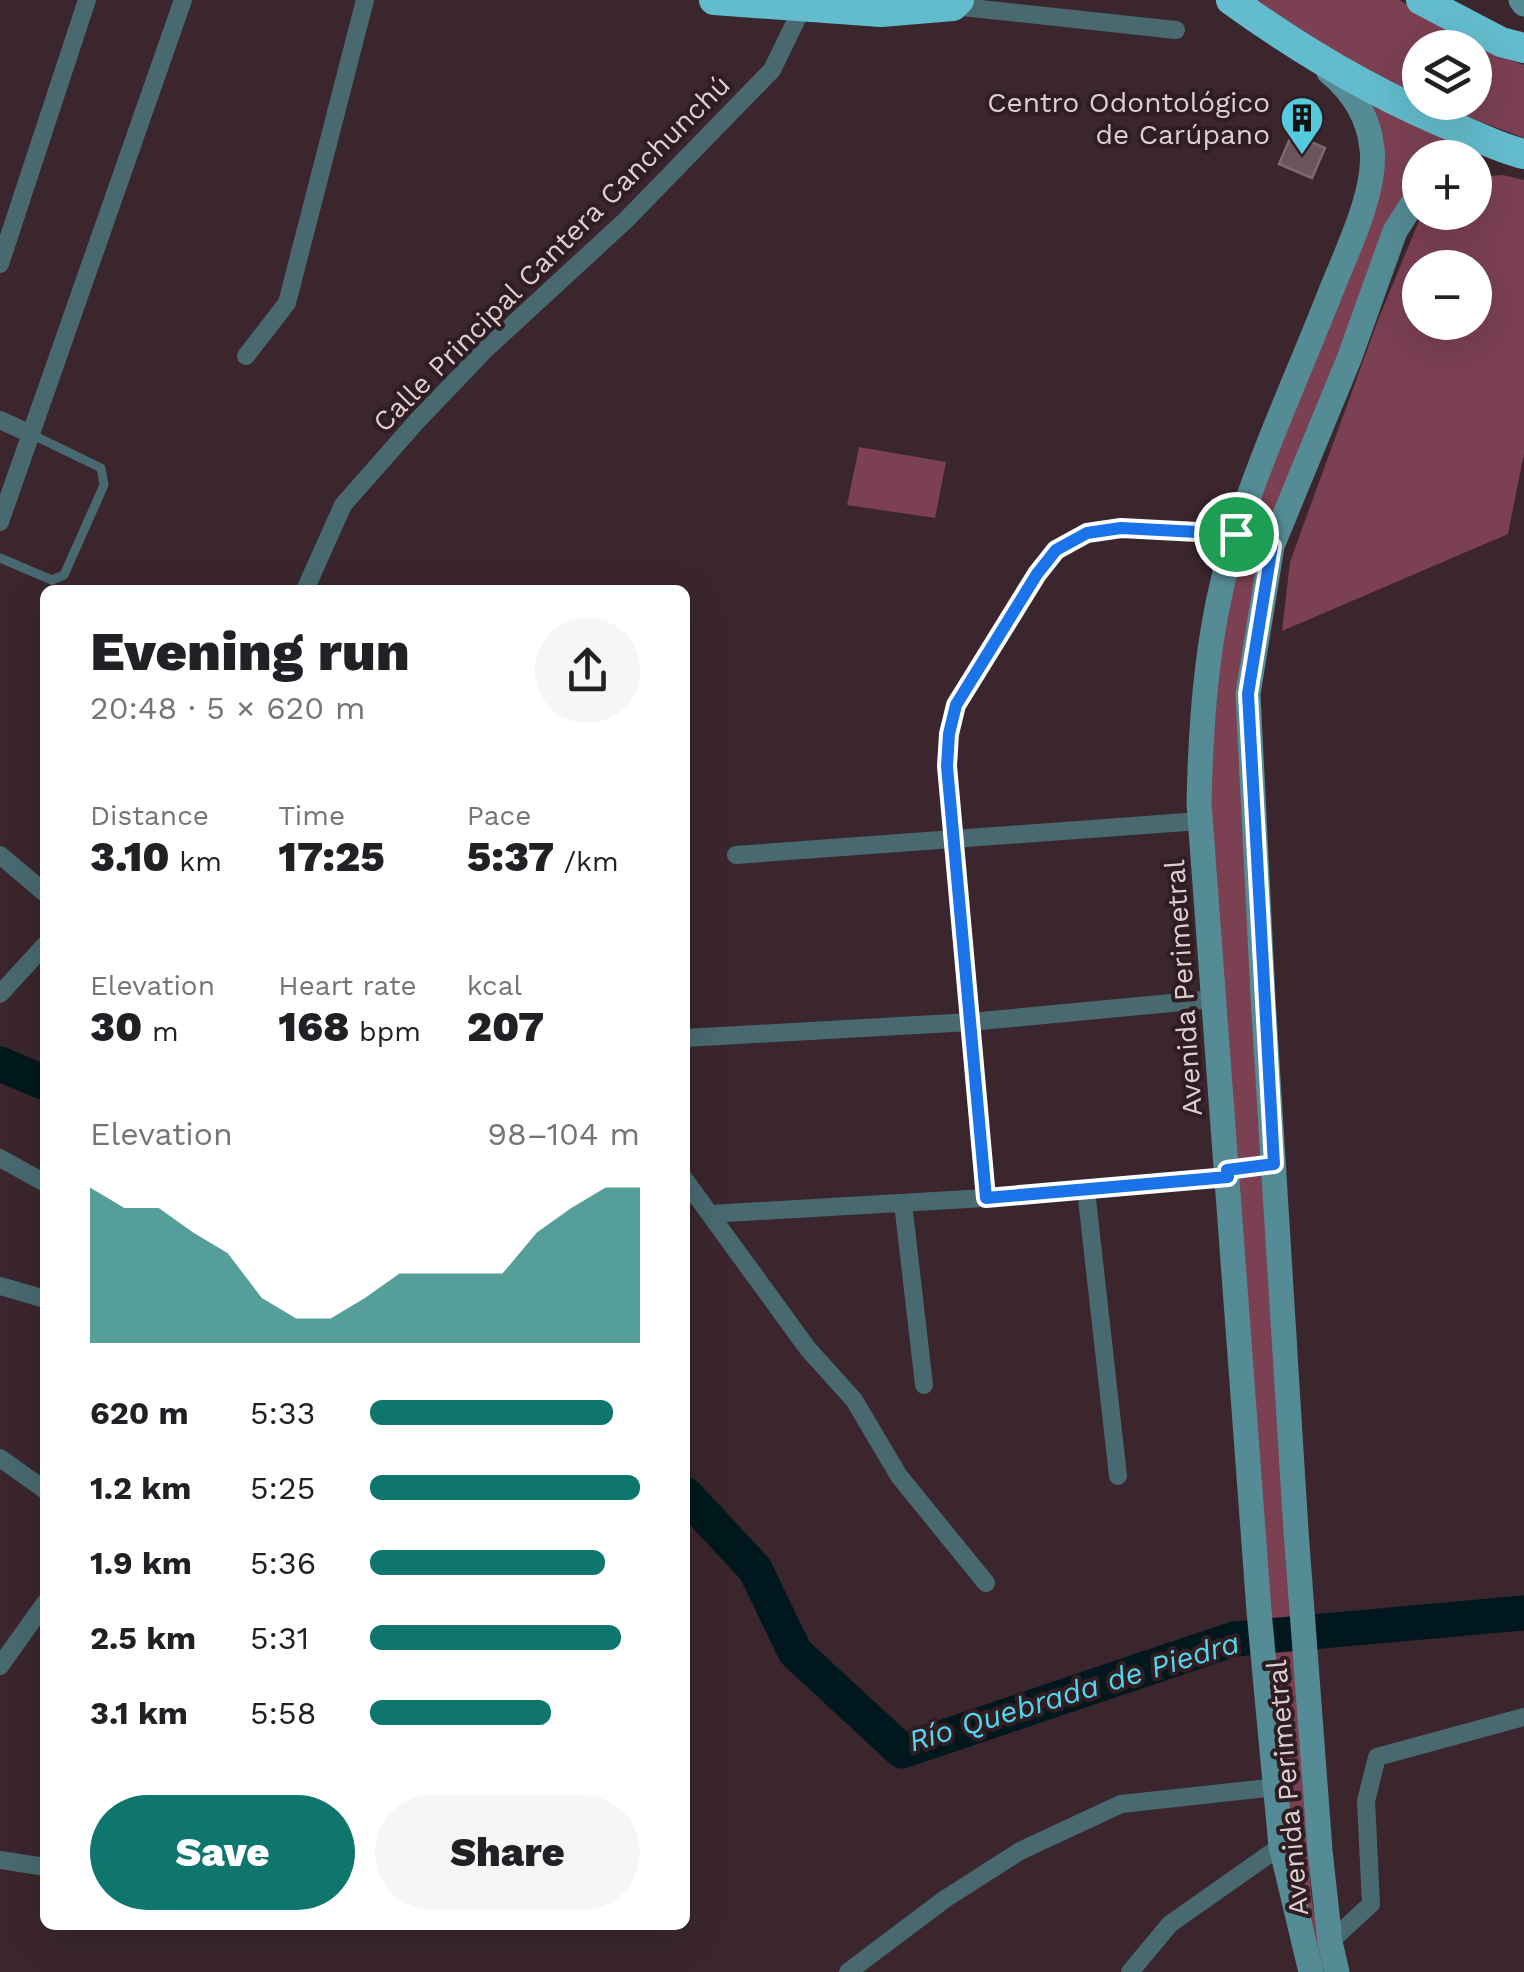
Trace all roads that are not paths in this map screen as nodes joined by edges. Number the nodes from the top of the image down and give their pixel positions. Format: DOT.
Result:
graph roads {
  1 [pos="88,0"];
  2 [pos="183,0"];
  3 [pos="365,0"];
  4 [pos="714,0"];
  5 [pos="1231,0"];
  6 [pos="1421,0"];
  7 [pos="805,3"];
  8 [pos="956,3"];
  9 [pos="1176,30"];
  10 [pos="1524,48"];
  11 [pos="1302,50"];
  12 [pos="1520,153"];
  13 [pos="1492,156"];
  14 [pos="1402,217"];
  15 [pos="0,264"];
  16 [pos="246,356"];
  17 [pos="0,420"];
  18 [pos="31,434"];
  19 [pos="0,522"];
  20 [pos="1236,534"];
  21 [pos="1272,546"];
  22 [pos="0,558"];
  23 [pos="307,585"];
  24 [pos="1200,821"];
  25 [pos="954,839"];
  26 [pos="0,855"];
  27 [pos="736,856"];
  28 [pos="40,889"];
  29 [pos="40,950"];
  30 [pos="0,994"];
  31 [pos="1214,999"];
  32 [pos="970,1022"];
  33 [pos="690,1038"];
  34 [pos="0,1158"];
  35 [pos="1274,1164"];
  36 [pos="1228,1174"];
  37 [pos="40,1179"];
  38 [pos="690,1187"];
  39 [pos="1086,1190"];
  40 [pos="986,1198"];
  41 [pos="903,1203"];
  42 [pos="710,1214"];
  43 [pos="0,1286"];
  44 [pos="40,1298"];
  45 [pos="924,1385"];
  46 [pos="0,1458"];
  47 [pos="1118,1476"];
  48 [pos="40,1486"];
  49 [pos="986,1584"];
  50 [pos="40,1609"];
  51 [pos="0,1666"];
  52 [pos="1524,1717"];
  53 [pos="1276,1788"];
  54 [pos="1281,1846"];
  55 [pos="0,1860"];
  56 [pos="40,1866"];
  57 [pos="1330,1942"];
  58 [pos="848,1972"];
  59 [pos="1130,1972"];
  60 [pos="1311,1972"];
  61 [pos="1337,1972"];
  1 -- 15 [label="street"];
  2 -- 18 [label="street"];
  3 -- 16 [label="street"];
  4 -- 7 [label="highway"];
  5 -- 11 [label="highway"];
  6 -- 10 [label="highway"];
  7 -- 8 [label="highway"];
  7 -- 23 [label="street, Calle Principal Cantera Canchunchú"];
  8 -- 9 [label="street"];
  11 -- 12 [label="highway"];
  11 -- 20 [label="main road, Avenida Perimetral"];
  12 -- 13 [label="main road"];
  14 -- 21 [label="main road, Avenida Perimetral"];
  17 -- 18 [label="street"];
  18 -- 19 [label="street"];
  18 -- 22 [label="lane"];
  20 -- 21 [label="street"];
  20 -- 24 [label="main road, Avenida Perimetral"];
  20 -- 25 [label="street"];
  21 -- 35 [label="main road, Avenida Perimetral"];
  24 -- 25 [label="street"];
  24 -- 31 [label="main road, Avenida Perimetral"];
  25 -- 27 [label="street"];
  25 -- 32 [label="street"];
  26 -- 28 [label="street"];
  29 -- 30 [label="street"];
  31 -- 32 [label="street"];
  31 -- 36 [label="main road, Avenida Perimetral"];
  32 -- 33 [label="street"];
  32 -- 40 [label="street"];
  34 -- 37 [label="street"];
  35 -- 36 [label="main road"];
  35 -- 57 [label="main road, Avenida Perimetral"];
  36 -- 39 [label="street"];
  36 -- 53 [label="main road, Avenida Perimetral"];
  38 -- 42 [label="street"];
  39 -- 40 [label="street"];
  39 -- 47 [label="street"];
  40 -- 41 [label="street"];
  41 -- 42 [label="street"];
  41 -- 45 [label="street"];
  42 -- 49 [label="street"];
  43 -- 44 [label="street"];
  46 -- 48 [label="street"];
  50 -- 51 [label="street"];
  52 -- 57 [label="street"];
  53 -- 54 [label="main road, Avenida Perimetral"];
  53 -- 58 [label="street"];
  54 -- 59 [label="street"];
  54 -- 60 [label="main road, Avenida Perimetral"];
  55 -- 56 [label="street"];
  57 -- 61 [label="main road, Avenida Perimetral"];
}
